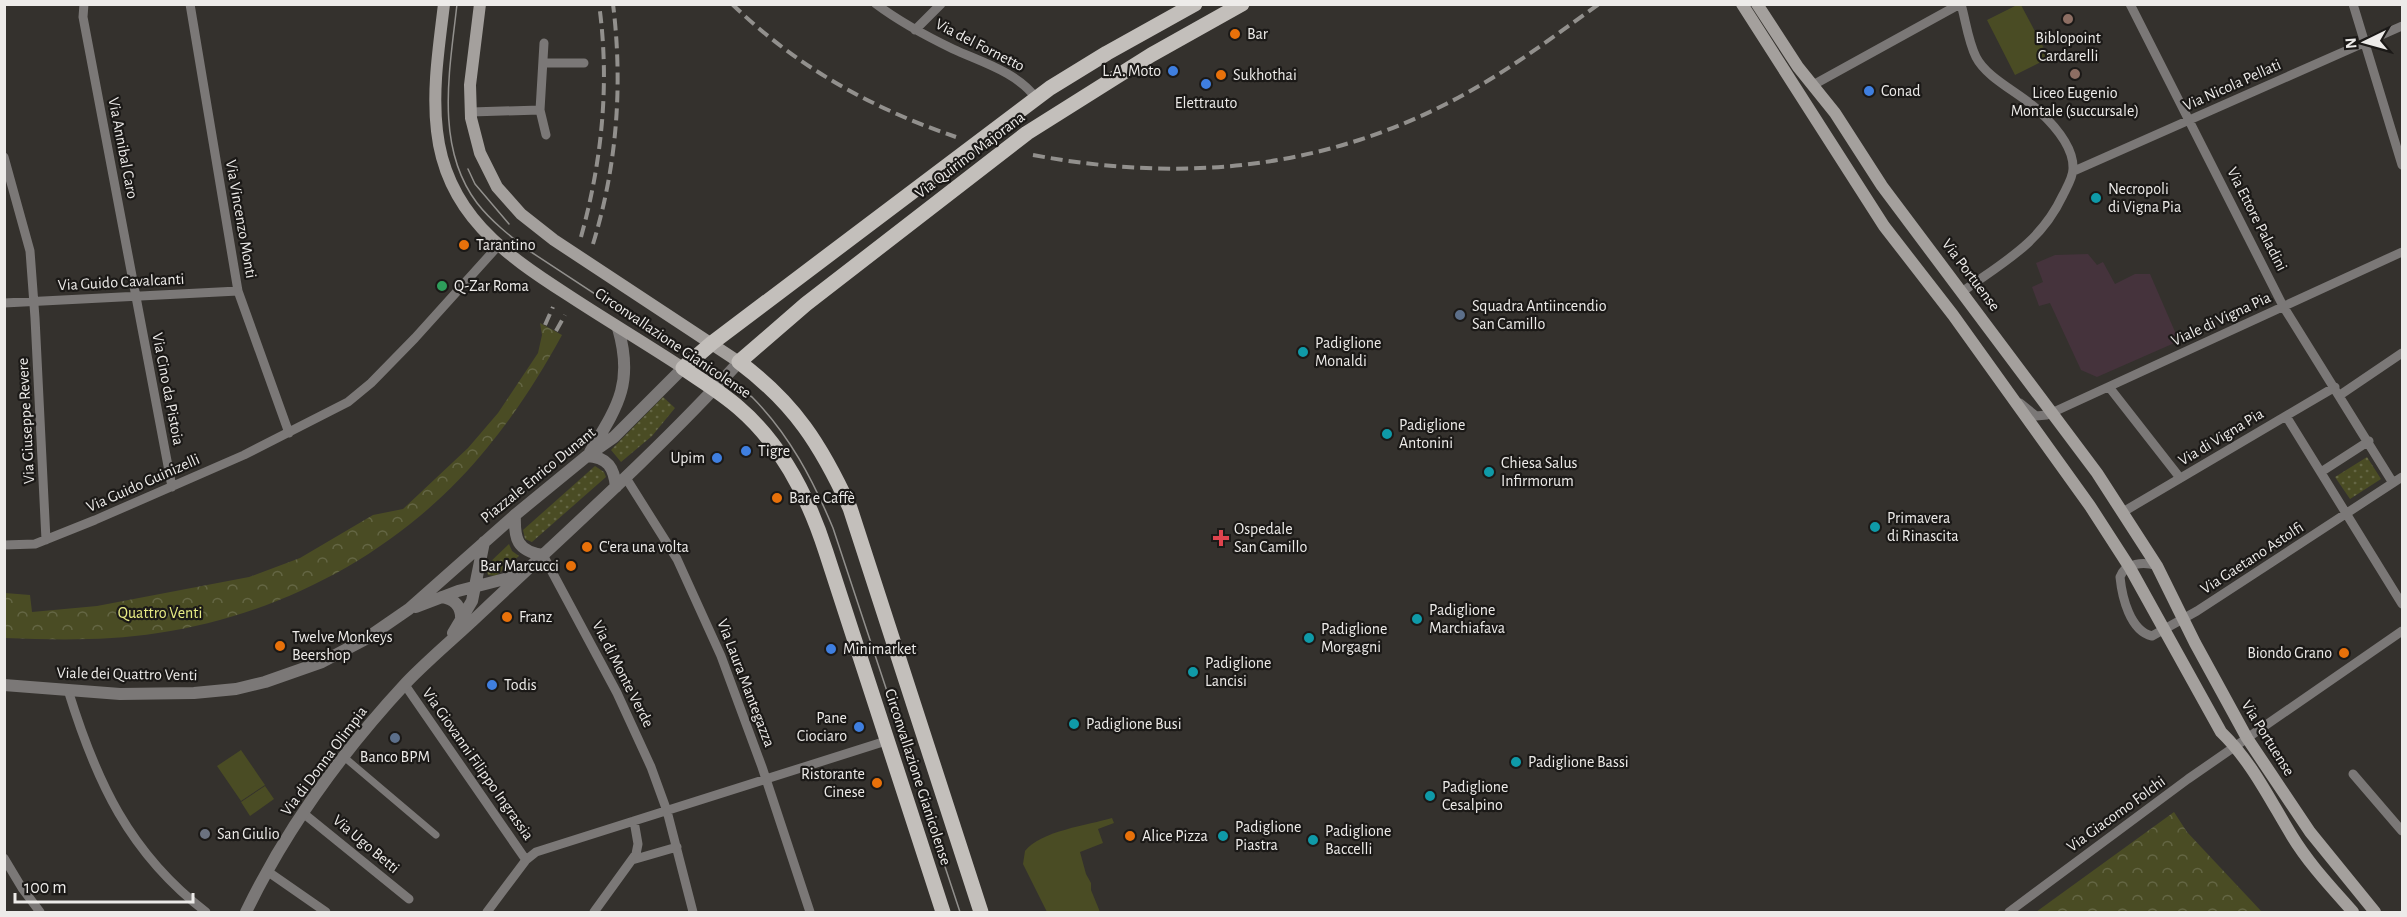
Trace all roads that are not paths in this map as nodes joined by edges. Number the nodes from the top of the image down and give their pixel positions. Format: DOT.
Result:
graph roads {
  1 [pos="84,4"];
  2 [pos="190,4"];
  3 [pos="444,4"];
  4 [pos="480,4"];
  5 [pos="876,4"];
  6 [pos="941,4"];
  7 [pos="1195,4"];
  8 [pos="1242,4"];
  9 [pos="1742,4"];
  10 [pos="1757,4"];
  11 [pos="1960,4"];
  12 [pos="2130,4"];
  13 [pos="2353,4"];
  14 [pos="2403,26"];
  15 [pos="915,30"];
  16 [pos="2365,41"];
  17 [pos="544,43"];
  18 [pos="1113,50"];
  19 [pos="543,63"];
  20 [pos="585,63"];
  21 [pos="1107,81"];
  22 [pos="1813,85"];
  23 [pos="1036,98"];
  24 [pos="540,110"];
  25 [pos="471,112"];
  26 [pos="2190,121"];
  27 [pos="1028,132"];
  28 [pos="546,135"];
  29 [pos="4,157"];
  30 [pos="2403,165"];
  31 [pos="2074,171"];
  32 [pos="498,246"];
  33 [pos="2403,252"];
  34 [pos="238,291"];
  35 [pos="1962,292"];
  36 [pos="135,296"];
  37 [pos="34,301"];
  38 [pos="4,303"];
  39 [pos="2283,306"];
  40 [pos="618,328"];
  41 [pos="712,344"];
  42 [pos="2403,353"];
  43 [pos="738,362"];
  44 [pos="683,368"];
  45 [pos="2109,387"];
  46 [pos="714,389"];
  47 [pos="2006,390"];
  48 [pos="2338,391"];
  49 [pos="2051,414"];
  50 [pos="2286,416"];
  51 [pos="288,433"];
  52 [pos="2369,441"];
  53 [pos="587,456"];
  54 [pos="2320,472"];
  55 [pos="2177,474"];
  56 [pos="2403,477"];
  57 [pos="626,478"];
  58 [pos="2393,483"];
  59 [pos="616,487"];
  60 [pos="172,488"];
  61 [pos="2123,512"];
  62 [pos="515,515"];
  63 [pos="2347,515"];
  64 [pos="46,540"];
  65 [pos="484,542"];
  66 [pos="4,545"];
  67 [pos="543,555"];
  68 [pos="2157,566"];
  69 [pos="2130,568"];
  70 [pos="521,575"];
  71 [pos="475,587"];
  72 [pos="442,597"];
  73 [pos="2403,604"];
  74 [pos="410,609"];
  75 [pos="461,620"];
  76 [pos="2173,625"];
  77 [pos="2403,631"];
  78 [pos="447,642"];
  79 [pos="405,685"];
  80 [pos="4,686"];
  81 [pos="68,690"];
  82 [pos="886,741"];
  83 [pos="2241,742"];
  84 [pos="344,757"];
  85 [pos="2353,774"];
  86 [pos="766,779"];
  87 [pos="667,811"];
  88 [pos="303,813"];
  89 [pos="634,821"];
  90 [pos="2403,831"];
  91 [pos="436,835"];
  92 [pos="677,847"];
  93 [pos="4,858"];
  94 [pos="526,860"];
  95 [pos="632,860"];
  96 [pos="267,872"];
  97 [pos="409,899"];
  98 [pos="40,912"];
  99 [pos="206,912"];
  100 [pos="246,912"];
  101 [pos="326,912"];
  102 [pos="488,912"];
  103 [pos="594,912"];
  104 [pos="693,912"];
  105 [pos="810,912"];
  106 [pos="943,912"];
  107 [pos="981,912"];
  108 [pos="2009,912"];
  109 [pos="2353,912"];
  110 [pos="2375,912"];
  1 -- 36 [label="street, Via Annibal Caro"];
  2 -- 34 [label="street, Via Vincenzo Monti"];
  3 -- 32 [label="main road, Circonvallazione Gianicolense"];
  4 -- 25 [label="main road, Circonvallazione Gianicolense"];
  5 -- 15 [label="street, Via del Fornetto"];
  6 -- 15 [label="street"];
  7 -- 18 [label="main road, Via Quirino Majorana"];
  8 -- 21 [label="main road, Via Quirino Majorana"];
  9 -- 47 [label="main road, Via Portuense"];
  10 -- 22 [label="main road, Via Portuense"];
  11 -- 22 [label="street"];
  11 -- 31 [label="street"];
  12 -- 26 [label="street, Via Ettore Paladini"];
  13 -- 16 [label="street"];
  14 -- 16 [label="street, Via Nicola Pellati"];
  15 -- 23 [label="street, Via del Fornetto"];
  16 -- 26 [label="street, Via Nicola Pellati"];
  16 -- 30 [label="street"];
  17 -- 19 [label="street"];
  18 -- 21 [label="main road"];
  18 -- 23 [label="main road, Via Quirino Majorana"];
  19 -- 20 [label="street"];
  19 -- 24 [label="street"];
  21 -- 27 [label="main road, Via Quirino Majorana"];
  22 -- 35 [label="main road, Via Portuense"];
  23 -- 27 [label="main road"];
  23 -- 41 [label="main road, Via Quirino Majorana"];
  24 -- 25 [label="street"];
  24 -- 28 [label="street"];
  25 -- 41 [label="main road, Circonvallazione Gianicolense"];
  26 -- 31 [label="street, Via Nicola Pellati"];
  26 -- 39 [label="street, Via Ettore Paladini"];
  27 -- 43 [label="main road, Via Quirino Majorana"];
  29 -- 37 [label="street, Via Giuseppe Revere"];
  31 -- 35 [label="street"];
  32 -- 40 [label="main road, Circonvallazione Gianicolense"];
  32 -- 51 [label="street, Via Guido Guinizelli"];
  33 -- 39 [label="street, Viale di Vigna Pia"];
  34 -- 36 [label="street, Via Guido Cavalcanti"];
  34 -- 51 [label="street, Via Vincenzo Monti"];
  35 -- 49 [label="main road, Via Portuense"];
  36 -- 37 [label="street, Via Guido Cavalcanti"];
  36 -- 60 [label="street, Via Cino da Pistoia"];
  37 -- 38 [label="street, Via Guido Cavalcanti"];
  37 -- 64 [label="street, Via Giuseppe Revere"];
  39 -- 45 [label="street, Viale di Vigna Pia"];
  39 -- 48 [label="street, Via Ettore Paladini"];
  40 -- 44 [label="main road, Circonvallazione Gianicolense"];
  40 -- 53 [label="street"];
  41 -- 43 [label="main road, Circonvallazione Gianicolense"];
  41 -- 44 [label="main road, Piazzale Enrico Dunant"];
  42 -- 48 [label="street, Via di Vigna Pia"];
  43 -- 46 [label="street"];
  43 -- 107 [label="main road, Circonvallazione Gianicolense"];
  44 -- 46 [label="main road, Circonvallazione Gianicolense"];
  44 -- 53 [label="street, Piazzale Enrico Dunant"];
  45 -- 49 [label="street, Viale di Vigna Pia"];
  45 -- 55 [label="street"];
  46 -- 57 [label="street"];
  46 -- 82 [label="main road, Circonvallazione Gianicolense"];
  47 -- 49 [label="street"];
  47 -- 69 [label="main road, Via Portuense"];
  48 -- 50 [label="street, Via di Vigna Pia"];
  48 -- 52 [label="street, Via Ettore Paladini"];
  49 -- 61 [label="main road, Via Portuense"];
  50 -- 54 [label="street"];
  50 -- 61 [label="street, Via di Vigna Pia"];
  51 -- 60 [label="street, Via Guido Guinizelli"];
  52 -- 54 [label="street"];
  52 -- 58 [label="street, Via Ettore Paladini"];
  53 -- 59 [label="street"];
  53 -- 62 [label="street, Piazzale Enrico Dunant"];
  54 -- 63 [label="street"];
  56 -- 58 [label="street"];
  57 -- 59 [label="street"];
  57 -- 86 [label="street, Via Laura Mantegazza"];
  58 -- 63 [label="street, Via Gaetano Astolfi"];
  59 -- 67 [label="street"];
  60 -- 64 [label="street, Via Guido Guinizelli"];
  61 -- 68 [label="main road, Via Portuense"];
  62 -- 65 [label="street, Piazzale Enrico Dunant"];
  62 -- 67 [label="street"];
  63 -- 73 [label="street"];
  63 -- 76 [label="street, Via Gaetano Astolfi"];
  64 -- 66 [label="street, Via Guido Guinizelli"];
  65 -- 71 [label="street"];
  65 -- 74 [label="street, Piazzale Enrico Dunant"];
  67 -- 70 [label="street"];
  67 -- 87 [label="street, Via di Monte Verde"];
  68 -- 69 [label="street"];
  68 -- 76 [label="main road, Via Portuense"];
  69 -- 76 [label="main road, Via Portuense"];
  69 -- 76 [label="street"];
  70 -- 71 [label="street"];
  70 -- 78 [label="street"];
  71 -- 72 [label="street"];
  71 -- 75 [label="street"];
  72 -- 74 [label="street"];
  72 -- 75 [label="street"];
  74 -- 81 [label="street, Viale dei Quattro Venti"];
  75 -- 78 [label="street"];
  76 -- 83 [label="main road, Via Portuense"];
  76 -- 83 [label="main road, Via Portuense"];
  77 -- 83 [label="street, Via Giacomo Folchi"];
  78 -- 79 [label="street, Via di Donna Olimpia"];
  79 -- 84 [label="street, Via di Donna Olimpia"];
  79 -- 94 [label="street, Via Giovanni Filippo Ingrassia"];
  80 -- 81 [label="street, Viale dei Quattro Venti"];
  81 -- 99 [label="street"];
  82 -- 86 [label="street"];
  82 -- 106 [label="main road, Circonvallazione Gianicolense"];
  83 -- 108 [label="street, Via Giacomo Folchi"];
  83 -- 109 [label="main road, Via Portuense"];
  83 -- 110 [label="main road, Via Portuense"];
  84 -- 88 [label="street, Via di Donna Olimpia"];
  84 -- 91 [label="street"];
  85 -- 90 [label="street"];
  86 -- 87 [label="street"];
  86 -- 105 [label="street, Via Laura Mantegazza"];
  87 -- 89 [label="street"];
  87 -- 92 [label="street, Via di Monte Verde"];
  88 -- 96 [label="street, Via di Donna Olimpia"];
  88 -- 97 [label="street, Via Ugo Betti"];
  89 -- 94 [label="street"];
  89 -- 95 [label="street"];
  92 -- 95 [label="street"];
  92 -- 104 [label="street"];
  93 -- 98 [label="street"];
  94 -- 102 [label="street"];
  95 -- 103 [label="street"];
  96 -- 100 [label="street, Via di Donna Olimpia"];
  96 -- 101 [label="street"];
}
